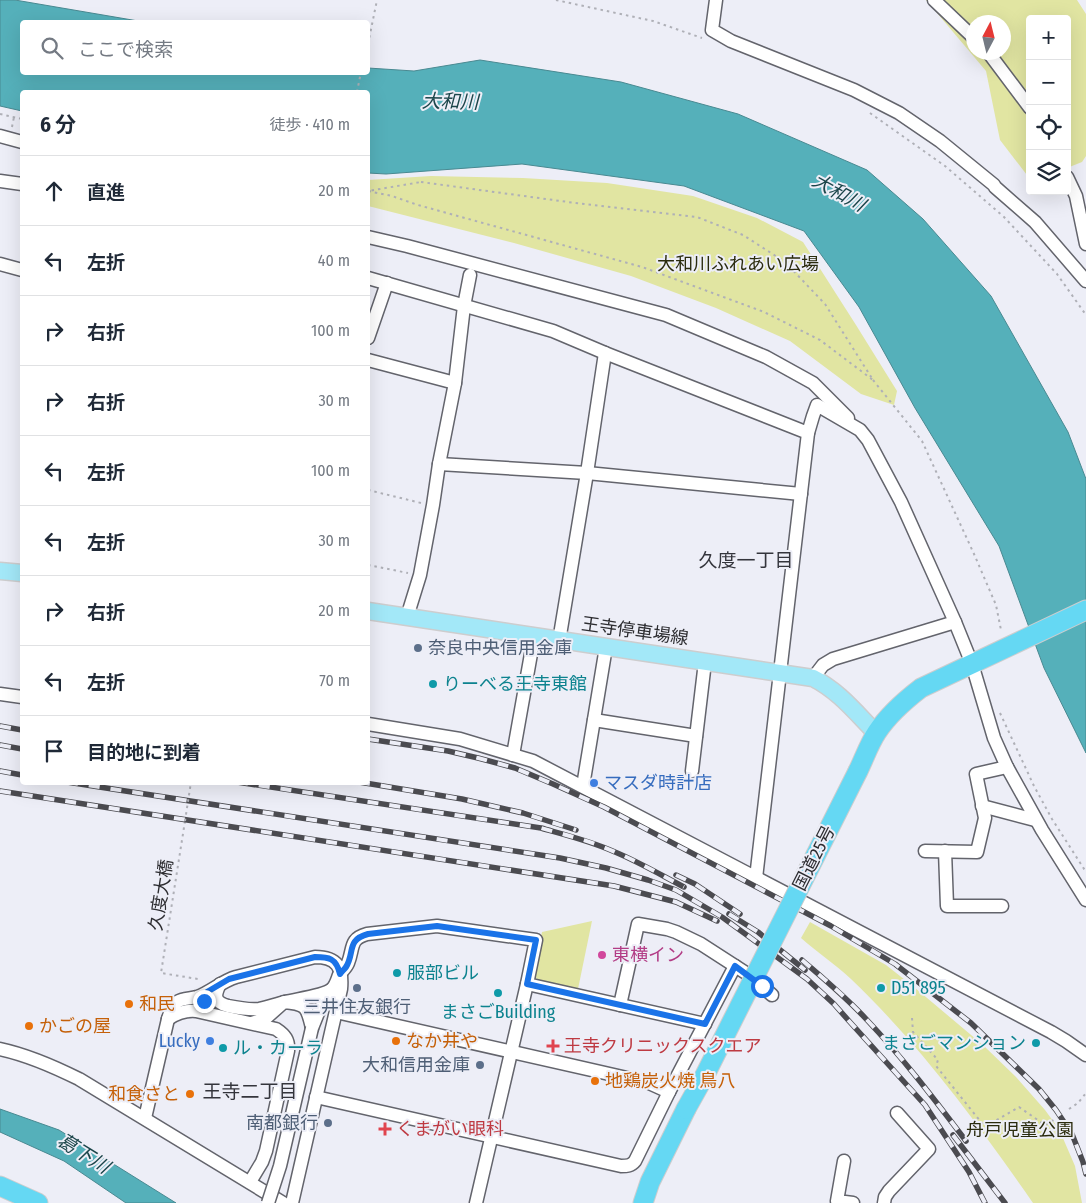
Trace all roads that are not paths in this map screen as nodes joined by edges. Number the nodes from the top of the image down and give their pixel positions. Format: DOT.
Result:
graph roads {
  1 [pos="716,0"];
  2 [pos="934,0"];
  3 [pos="966,30"];
  4 [pos="994,60"];
  5 [pos="1028,105"];
  6 [pos="0,136"];
  7 [pos="20,141"];
  8 [pos="0,181"];
  9 [pos="20,184"];
  10 [pos="1071,185"];
  11 [pos="370,237"];
  12 [pos="1086,244"];
  13 [pos="0,264"];
  14 [pos="20,269"];
  15 [pos="470,275"];
  16 [pos="370,279"];
  17 [pos="1086,281"];
  18 [pos="387,283"];
  19 [pos="464,306"];
  20 [pos="370,332"];
  21 [pos="605,353"];
  22 [pos="370,361"];
  23 [pos="455,383"];
  24 [pos="860,430"];
  25 [pos="808,433"];
  26 [pos="439,464"];
  27 [pos="587,473"];
  28 [pos="801,494"];
  29 [pos="0,571"];
  30 [pos="20,574"];
  31 [pos="1086,610"];
  32 [pos="370,611"];
  33 [pos="407,618"];
  34 [pos="956,622"];
  35 [pos="534,637"];
  36 [pos="560,640"];
  37 [pos="606,647"];
  38 [pos="705,662"];
  39 [pos="977,662"];
  40 [pos="780,672"];
  41 [pos="813,678"];
  42 [pos="0,694"];
  43 [pos="20,698"];
  44 [pos="594,720"];
  45 [pos="370,724"];
  46 [pos="876,733"];
  47 [pos="696,736"];
  48 [pos="513,755"];
  49 [pos="1007,767"];
  50 [pos="692,771"];
  51 [pos="582,786"];
  52 [pos="982,806"];
  53 [pos="1036,820"];
  54 [pos="925,851"];
  55 [pos="945,852"];
  56 [pos="756,878"];
  57 [pos="1086,900"];
  58 [pos="1002,906"];
  59 [pos="735,966"];
  60 [pos="340,974"];
  61 [pos="220,984"];
  62 [pos="527,984"];
  63 [pos="331,990"];
  64 [pos="207,992"];
  65 [pos="772,995"];
  66 [pos="284,1002"];
  67 [pos="620,1005"];
  68 [pos="336,1012"];
  69 [pos="215,1015"];
  70 [pos="168,1019"];
  71 [pos="252,1023"];
  72 [pos="705,1024"];
  73 [pos="312,1028"];
  74 [pos="0,1049"];
  75 [pos="511,1052"];
  76 [pos="1086,1055"];
  77 [pos="669,1092"];
  78 [pos="316,1097"];
  79 [pos="897,1113"];
  80 [pos="145,1118"];
  81 [pos="492,1136"];
  82 [pos="844,1162"];
  83 [pos="250,1182"];
  84 [pos="0,1186"];
  85 [pos="38,1203"];
  86 [pos="268,1203"];
  87 [pos="283,1203"];
  88 [pos="292,1203"];
  89 [pos="476,1203"];
  90 [pos="642,1203"];
  91 [pos="853,1203"];
  92 [pos="884,1203"];
  1 -- 17 [label="street"];
  2 -- 3 [label="street"];
  4 -- 5 [label="street"];
  6 -- 7 [label="street"];
  8 -- 9 [label="street"];
  10 -- 12 [label="street"];
  11 -- 24 [label="street"];
  13 -- 14 [label="street"];
  15 -- 19 [label="street"];
  16 -- 18 [label="street"];
  18 -- 19 [label="street"];
  18 -- 20 [label="street"];
  19 -- 21 [label="street"];
  19 -- 23 [label="street"];
  21 -- 25 [label="street"];
  21 -- 27 [label="street"];
  22 -- 23 [label="street"];
  23 -- 26 [label="street"];
  24 -- 25 [label="street"];
  24 -- 34 [label="street"];
  25 -- 28 [label="street"];
  26 -- 27 [label="street"];
  26 -- 33 [label="street"];
  27 -- 28 [label="street"];
  27 -- 36 [label="street"];
  28 -- 40 [label="street"];
  29 -- 30 [label="main road"];
  31 -- 39 [label="highway, 国道25号"];
  32 -- 33 [label="main road, 王寺停車場線"];
  33 -- 35 [label="main road, 王寺停車場線"];
  34 -- 39 [label="street"];
  34 -- 41 [label="street"];
  35 -- 36 [label="main road, 王寺停車場線"];
  35 -- 48 [label="street"];
  36 -- 37 [label="main road, 王寺停車場線"];
  37 -- 38 [label="main road, 王寺停車場線"];
  37 -- 44 [label="street"];
  38 -- 40 [label="main road, 王寺停車場線"];
  38 -- 47 [label="street"];
  39 -- 46 [label="highway, 国道25号"];
  39 -- 49 [label="street"];
  40 -- 41 [label="main road, 王寺停車場線"];
  40 -- 56 [label="street"];
  41 -- 46 [label="main road, 王寺停車場線"];
  42 -- 43 [label="street"];
  44 -- 47 [label="street"];
  44 -- 51 [label="street"];
  45 -- 48 [label="street"];
  46 -- 90 [label="highway, 国道25号, bridge"];
  47 -- 50 [label="street"];
  48 -- 51 [label="street"];
  49 -- 52 [label="street"];
  49 -- 53 [label="street"];
  51 -- 56 [label="street"];
  52 -- 53 [label="street"];
  52 -- 55 [label="street"];
  53 -- 57 [label="street"];
  54 -- 55 [label="street"];
  55 -- 58 [label="street"];
  56 -- 76 [label="street"];
  59 -- 65 [label="street"];
  59 -- 67 [label="street"];
  59 -- 72 [label="street"];
  60 -- 61 [label="street"];
  60 -- 62 [label="street"];
  60 -- 63 [label="street"];
  60 -- 68 [label="street"];
  61 -- 64 [label="street"];
  61 -- 66 [label="street"];
  62 -- 67 [label="street"];
  62 -- 75 [label="street"];
  63 -- 66 [label="street"];
  63 -- 73 [label="street"];
  64 -- 69 [label="street"];
  64 -- 70 [label="street"];
  66 -- 71 [label="street"];
  66 -- 73 [label="street"];
  67 -- 72 [label="street"];
  68 -- 75 [label="street"];
  68 -- 78 [label="street"];
  69 -- 70 [label="street"];
  69 -- 71 [label="street"];
  70 -- 80 [label="street"];
  71 -- 83 [label="street"];
  72 -- 77 [label="street"];
  73 -- 86 [label="street, bridge"];
  74 -- 80 [label="street"];
  75 -- 77 [label="street"];
  75 -- 81 [label="street"];
  77 -- 81 [label="street"];
  78 -- 81 [label="street"];
  78 -- 88 [label="street"];
  79 -- 92 [label="street"];
  80 -- 83 [label="street"];
  81 -- 89 [label="street"];
  82 -- 91 [label="street"];
  83 -- 87 [label="street"];
  84 -- 85 [label="highway"];
}
